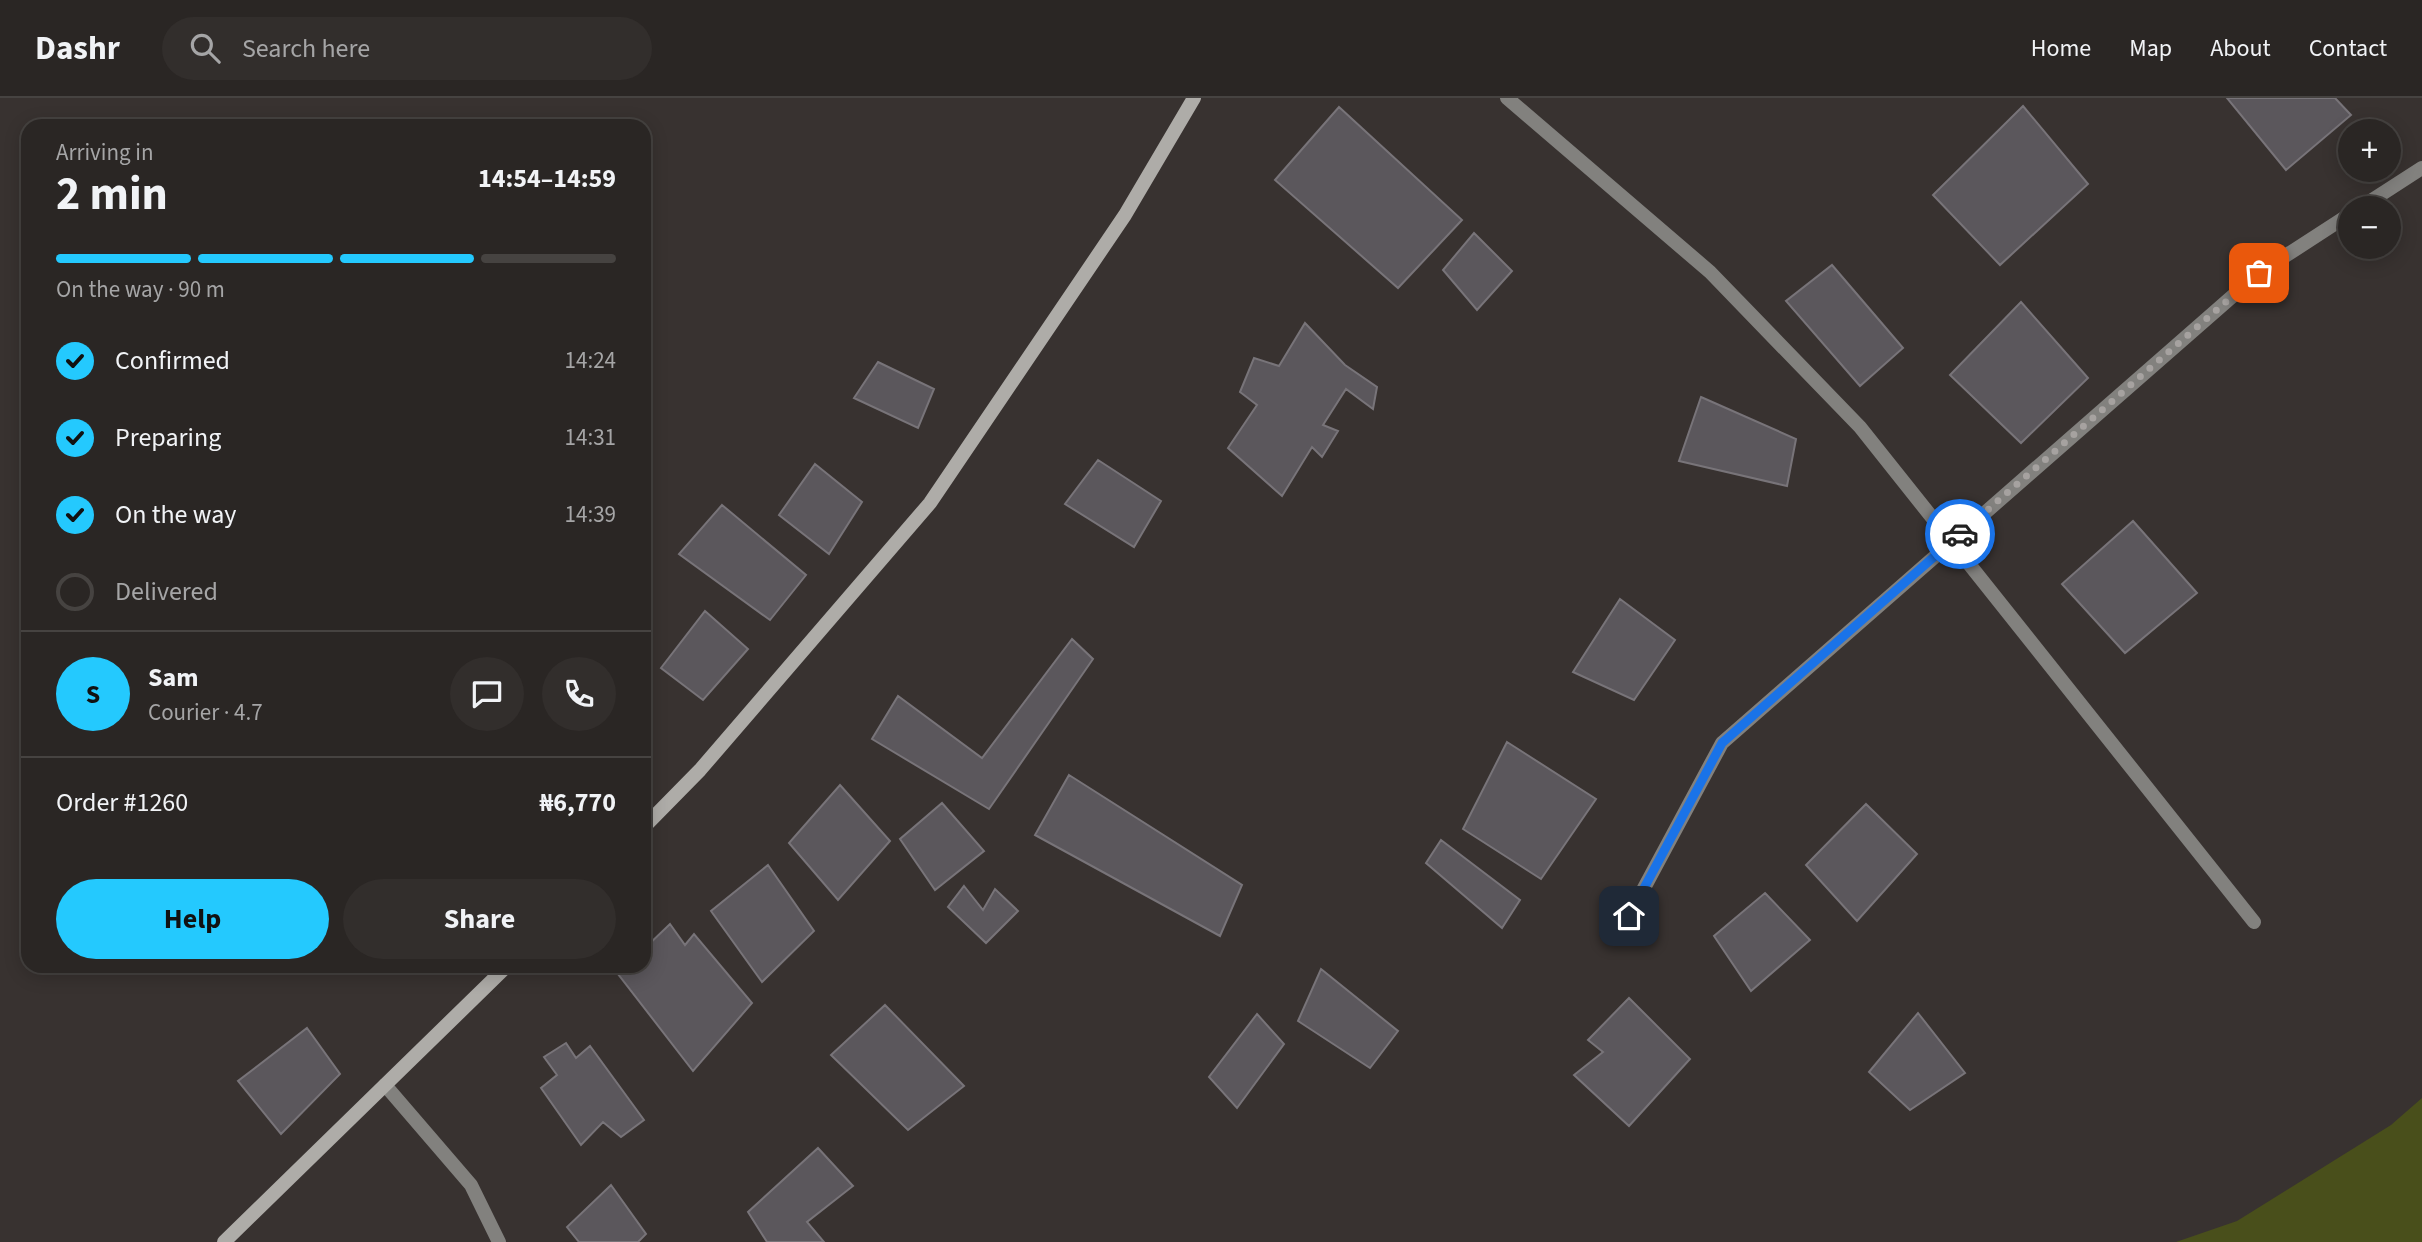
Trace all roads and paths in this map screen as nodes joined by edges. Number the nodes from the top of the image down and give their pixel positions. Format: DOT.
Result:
graph roads {
  1 [pos="1195,98"];
  2 [pos="1507,98"];
  3 [pos="2422,168"];
  4 [pos="2379,196"];
  5 [pos="2338,222"];
  6 [pos="1951,542"];
  7 [pos="651,820"];
  8 [pos="1629,916"];
  9 [pos="2254,922"];
  10 [pos="500,973"];
  11 [pos="385,1085"];
  12 [pos="224,1242"];
  13 [pos="499,1242"];
  1 -- 7 [label="main road"];
  2 -- 6 [label="street"];
  3 -- 4 [label="street"];
  5 -- 6 [label="street"];
  6 -- 8 [label="street"];
  6 -- 9 [label="street"];
  10 -- 11 [label="main road"];
  11 -- 12 [label="main road"];
  11 -- 13 [label="street"];
}
